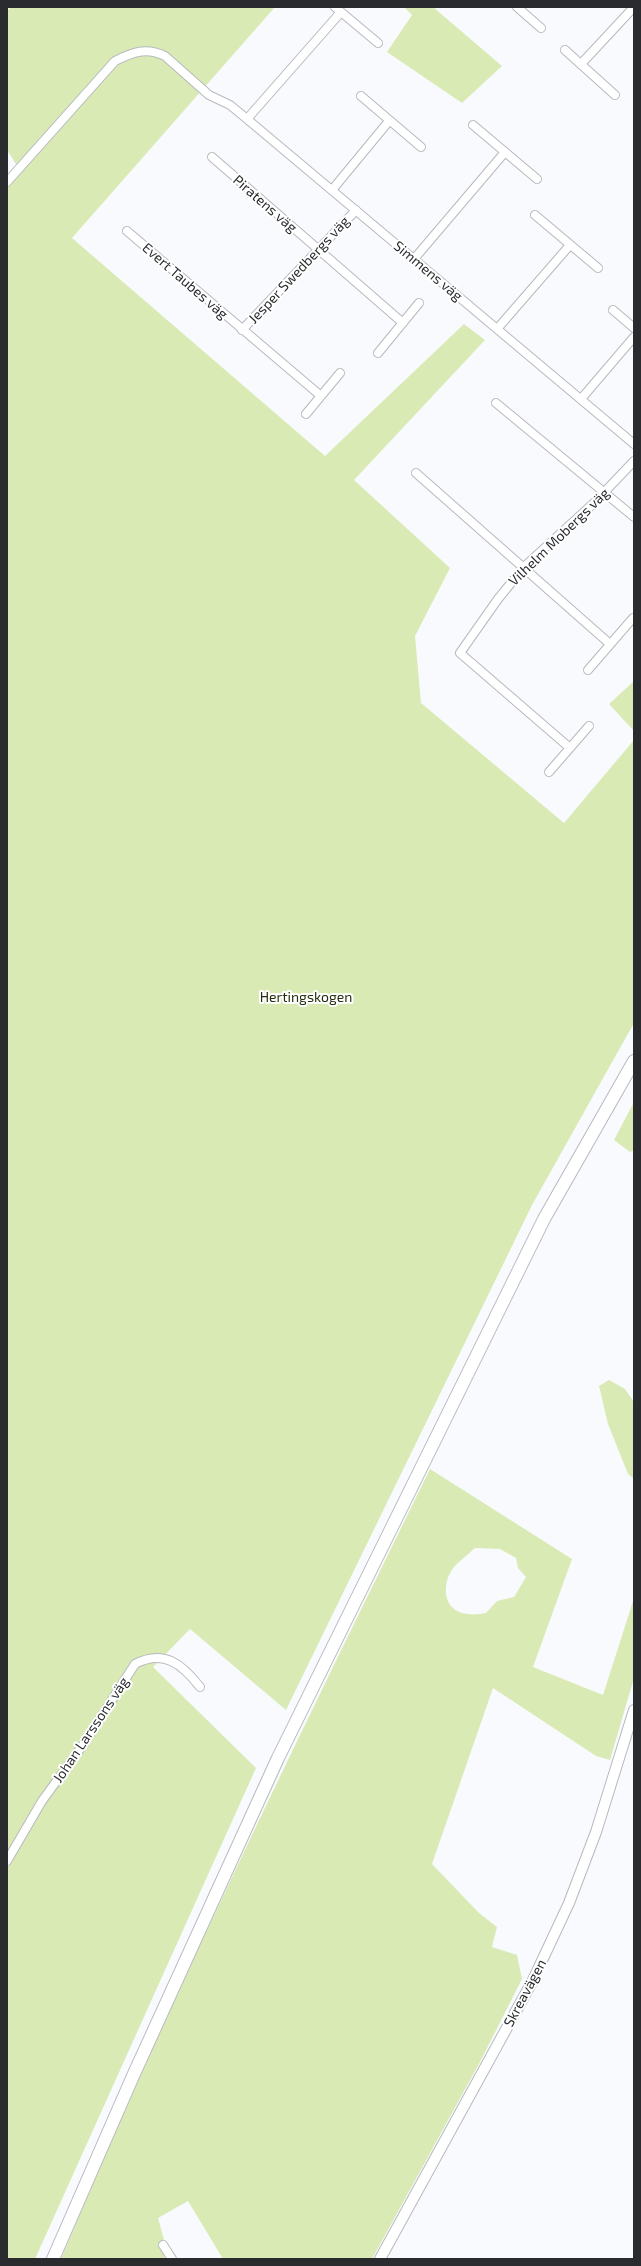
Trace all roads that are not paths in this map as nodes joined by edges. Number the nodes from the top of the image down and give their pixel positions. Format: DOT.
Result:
graph roads {
  1 [pos="517,7"];
  2 [pos="634,7"];
  3 [pos="338,9"];
  4 [pos="540,28"];
  5 [pos="378,43"];
  6 [pos="565,50"];
  7 [pos="581,64"];
  8 [pos="615,95"];
  9 [pos="361,96"];
  10 [pos="247,119"];
  11 [pos="389,121"];
  12 [pos="473,124"];
  13 [pos="421,147"];
  14 [pos="505,152"];
  15 [pos="212,157"];
  16 [pos="537,179"];
  17 [pos="7,182"];
  18 [pos="332,190"];
  19 [pos="356,210"];
  20 [pos="535,215"];
  21 [pos="128,231"];
  22 [pos="570,245"];
  23 [pos="318,250"];
  24 [pos="414,259"];
  25 [pos="598,268"];
  26 [pos="419,304"];
  27 [pos="613,310"];
  28 [pos="403,323"];
  29 [pos="634,328"];
  30 [pos="497,329"];
  31 [pos="242,330"];
  32 [pos="634,337"];
  33 [pos="378,353"];
  34 [pos="340,373"];
  35 [pos="321,396"];
  36 [pos="581,399"];
  37 [pos="496,403"];
  38 [pos="306,414"];
  39 [pos="634,444"];
  40 [pos="634,461"];
  41 [pos="416,473"];
  42 [pos="605,492"];
  43 [pos="634,517"];
  44 [pos="524,567"];
  45 [pos="633,618"];
  46 [pos="610,644"];
  47 [pos="588,670"];
  48 [pos="589,726"];
  49 [pos="570,748"];
  50 [pos="549,772"];
  51 [pos="634,1060"];
  52 [pos="200,1686"];
  53 [pos="634,1710"];
  54 [pos="7,1862"];
  55 [pos="163,2245"];
  56 [pos="53,2259"];
  57 [pos="172,2259"];
  58 [pos="380,2259"];
  1 -- 4 [label="street"];
  2 -- 7 [label="street"];
  3 -- 5 [label="street"];
  3 -- 10 [label="street"];
  6 -- 7 [label="street"];
  7 -- 8 [label="street"];
  9 -- 11 [label="street"];
  10 -- 17 [label="street, Simmens väg"];
  10 -- 18 [label="street, Simmens väg"];
  11 -- 13 [label="street"];
  11 -- 18 [label="street"];
  12 -- 14 [label="street"];
  14 -- 16 [label="street"];
  14 -- 24 [label="street"];
  15 -- 23 [label="street, Piratens väg"];
  18 -- 19 [label="street, Simmens väg"];
  19 -- 23 [label="street, Jesper Swedbergs väg"];
  19 -- 24 [label="street, Simmens väg"];
  20 -- 22 [label="street"];
  21 -- 31 [label="street, Evert Taubes väg"];
  22 -- 25 [label="street"];
  22 -- 30 [label="street"];
  23 -- 28 [label="street, Piratens väg"];
  23 -- 31 [label="street, Jesper Swedbergs väg"];
  24 -- 30 [label="street, Simmens väg"];
  26 -- 28 [label="street"];
  27 -- 29 [label="street"];
  28 -- 33 [label="street"];
  30 -- 36 [label="street, Simmens väg"];
  31 -- 35 [label="street, Evert Taubes väg"];
  32 -- 36 [label="street"];
  34 -- 35 [label="street"];
  35 -- 38 [label="street"];
  36 -- 39 [label="street, Simmens väg"];
  37 -- 42 [label="street"];
  40 -- 42 [label="street, Vilhelm Mobergs väg"];
  41 -- 44 [label="street"];
  42 -- 43 [label="street"];
  42 -- 44 [label="street, Vilhelm Mobergs väg"];
  44 -- 46 [label="street"];
  44 -- 49 [label="street, Vilhelm Mobergs väg"];
  45 -- 46 [label="street"];
  46 -- 47 [label="street"];
  48 -- 49 [label="street"];
  49 -- 50 [label="street"];
  51 -- 56 [label="main road"];
  52 -- 54 [label="street, Johan Larssons väg"];
  53 -- 58 [label="street, Skreavägen"];
  55 -- 57 [label="street"];
}
